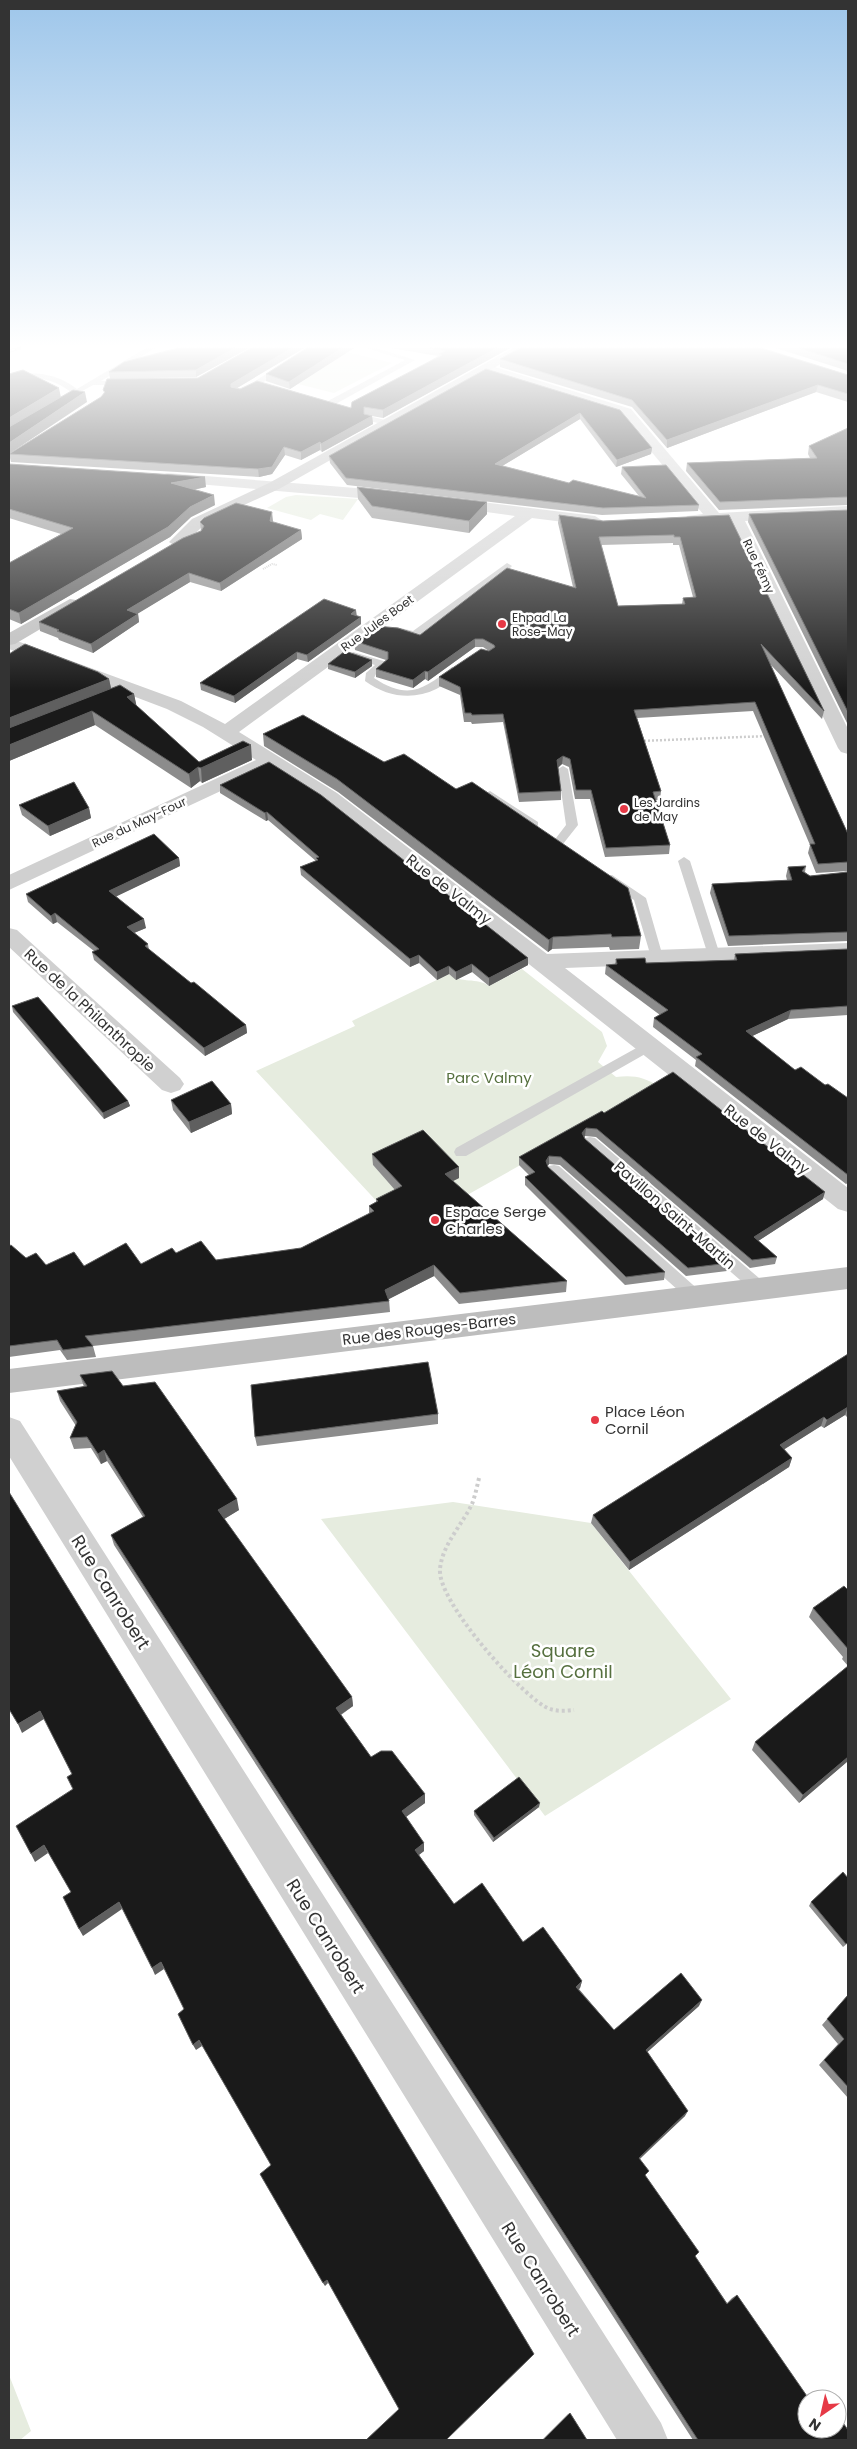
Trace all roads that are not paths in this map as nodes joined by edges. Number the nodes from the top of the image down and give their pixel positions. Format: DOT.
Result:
graph roads {
  1 [pos="316,462"];
  2 [pos="667,462"];
  3 [pos="295,474"];
  4 [pos="149,476"];
  5 [pos="274,486"];
  6 [pos="385,495"];
  7 [pos="412,498"];
  8 [pos="430,501"];
  9 [pos="848,511"];
  10 [pos="529,513"];
  11 [pos="734,516"];
  12 [pos="714,518"];
  13 [pos="675,520"];
  14 [pos="608,522"];
  15 [pos="160,552"];
  16 [pos="507,566"];
  17 [pos="84,596"];
  18 [pos="369,629"];
  19 [pos="9,641"];
  20 [pos="340,650"];
  21 [pos="464,663"];
  22 [pos="134,689"];
  23 [pos="116,696"];
  24 [pos="225,733"];
  25 [pos="846,740"];
  26 [pos="269,761"];
  27 [pos="563,769"];
  28 [pos="490,794"];
  29 [pos="684,862"];
  30 [pos="600,870"];
  31 [pos="9,882"];
  32 [pos="9,935"];
  33 [pos="848,950"];
  34 [pos="714,955"];
  35 [pos="657,958"];
  36 [pos="542,962"];
  37 [pos="649,1046"];
  38 [pos="171,1084"];
  39 [pos="590,1142"];
  40 [pos="461,1152"];
  41 [pos="554,1170"];
  42 [pos="848,1202"];
  43 [pos="848,1278"];
  44 [pos="760,1288"];
  45 [pos="695,1296"];
  46 [pos="9,1380"];
  47 [pos="9,1430"];
  48 [pos="644,2440"];
  1 -- 3 [label="street"];
  2 -- 12 [label="street"];
  3 -- 5 [label="street"];
  3 -- 6 [label="street"];
  4 -- 5 [label="street"];
  5 -- 6 [label="street"];
  5 -- 15 [label="street"];
  6 -- 7 [label="street"];
  8 -- 10 [label="street"];
  9 -- 11 [label="street"];
  10 -- 14 [label="street"];
  10 -- 18 [label="street, Rue Jules Boet"];
  11 -- 12 [label="street"];
  11 -- 25 [label="street, Rue Fémy"];
  12 -- 13 [label="street"];
  16 -- 18 [label="lane"];
  17 -- 19 [label="street"];
  18 -- 20 [label="street, Rue Jules Boet"];
  19 -- 22 [label="street, Rue de Valmy"];
  20 -- 21 [label="lane"];
  20 -- 24 [label="street, Rue Jules Boet"];
  22 -- 23 [label="lane"];
  22 -- 24 [label="street, Rue de Valmy"];
  24 -- 26 [label="street, Rue de Valmy"];
  26 -- 31 [label="street, Rue du May-Four"];
  26 -- 36 [label="street, Rue de Valmy"];
  27 -- 28 [label="lane"];
  29 -- 34 [label="lane"];
  30 -- 35 [label="lane"];
  32 -- 38 [label="street, Rue de la Philanthropie"];
  33 -- 34 [label="street"];
  34 -- 35 [label="street"];
  35 -- 36 [label="street"];
  36 -- 37 [label="street, Rue de Valmy"];
  37 -- 40 [label="lane"];
  37 -- 42 [label="street, Rue de Valmy"];
  39 -- 44 [label="lane, Pavillon Saint-Martin"];
  41 -- 45 [label="lane"];
  43 -- 44 [label="street, Rue des Rouges-Barres"];
  44 -- 45 [label="street, Rue des Rouges-Barres"];
  45 -- 46 [label="street, Rue des Rouges-Barres"];
  47 -- 48 [label="street, Rue Canrobert"];
}
